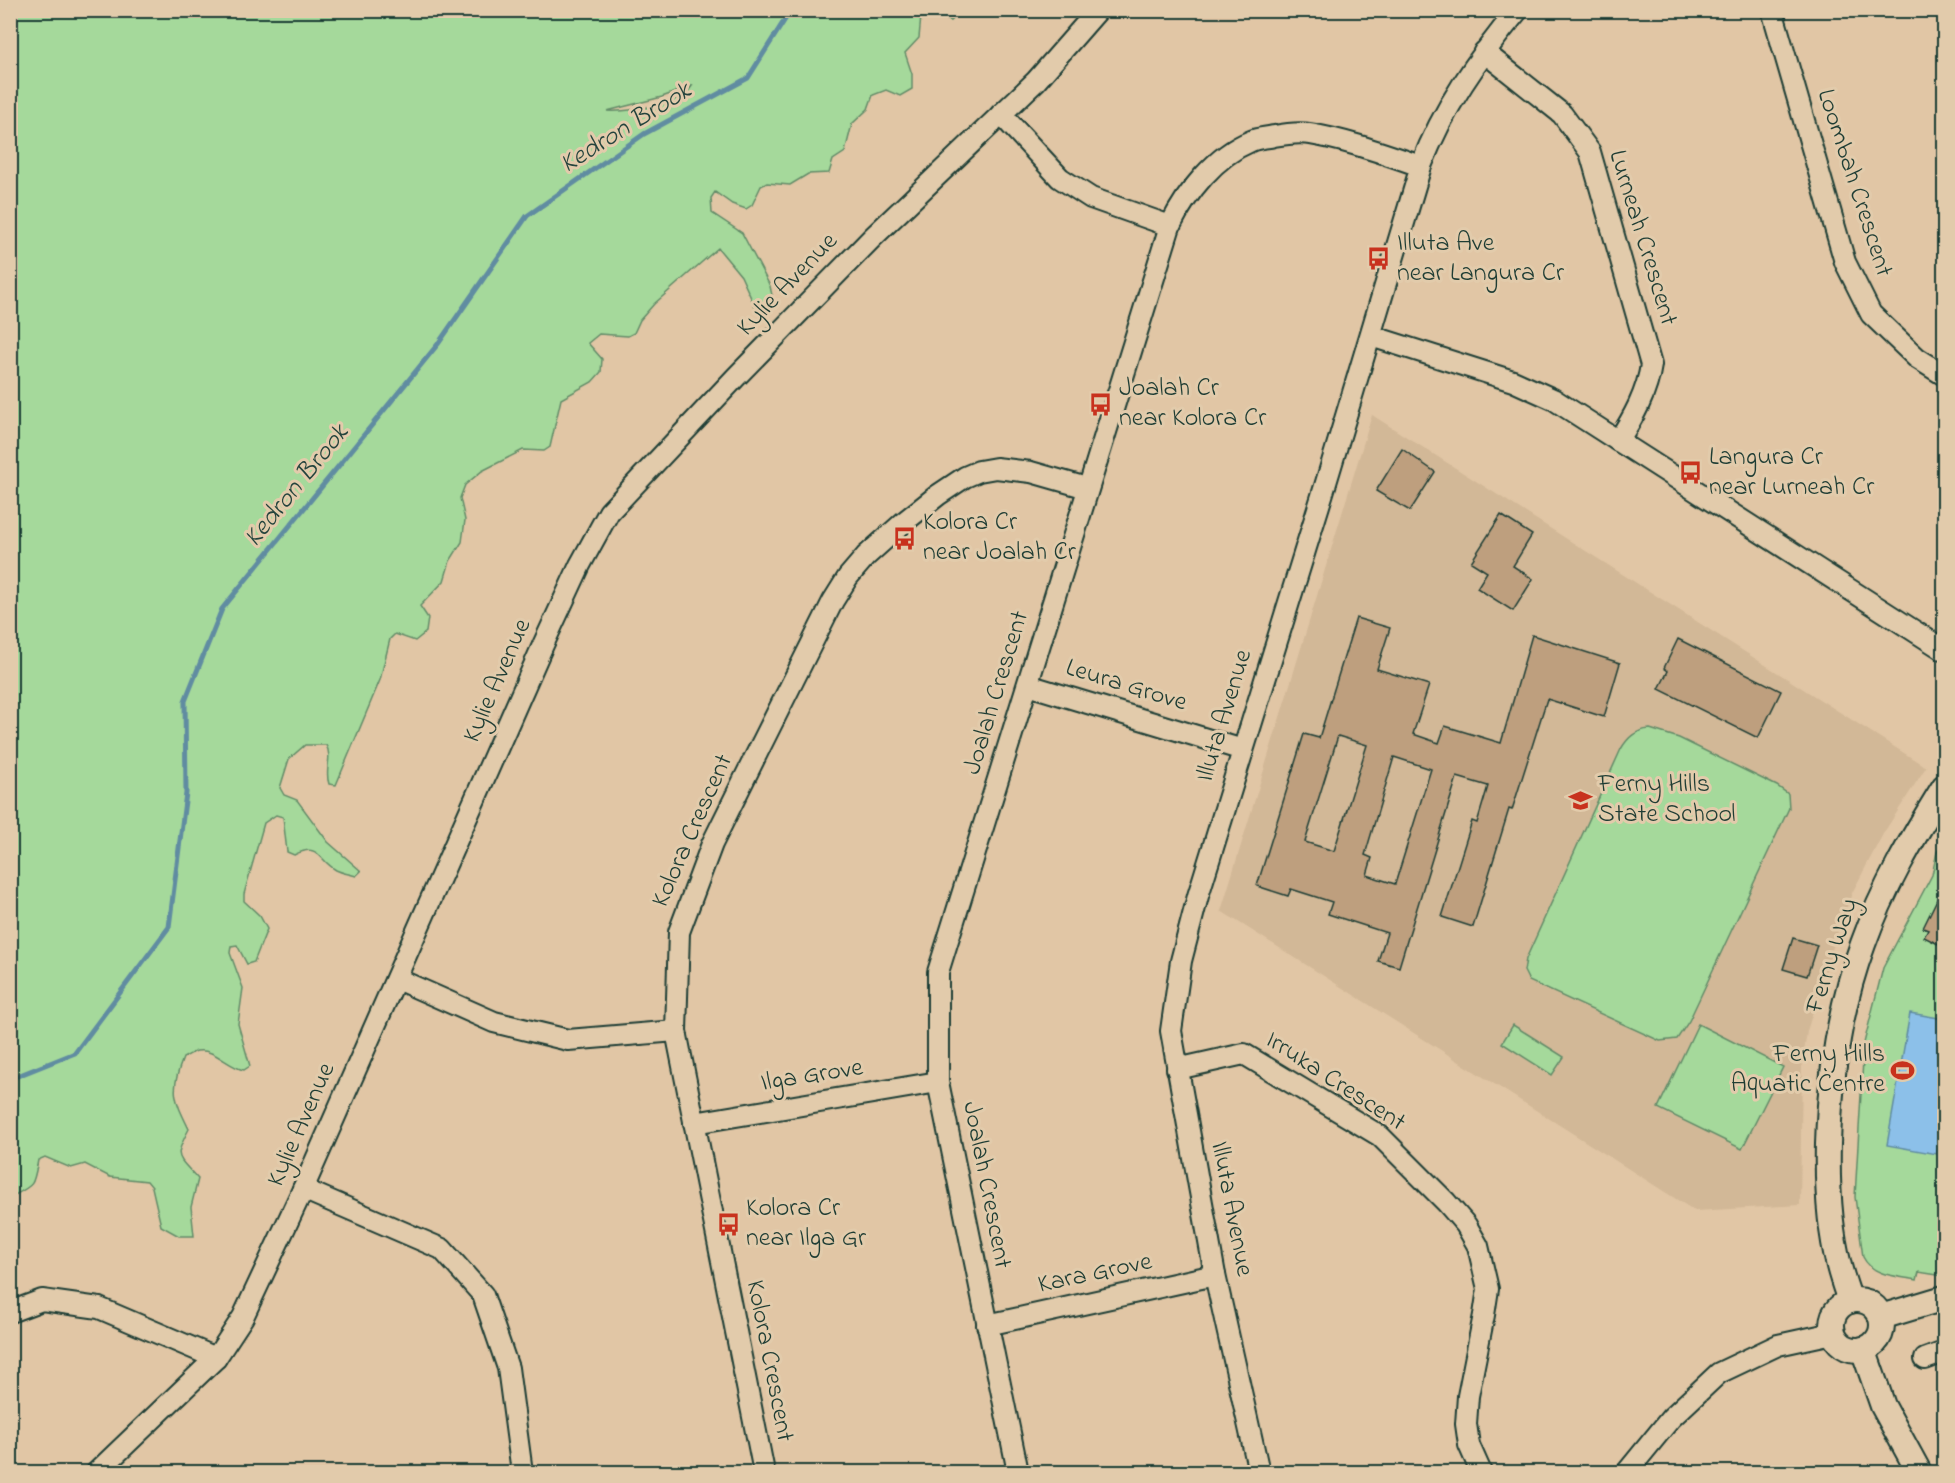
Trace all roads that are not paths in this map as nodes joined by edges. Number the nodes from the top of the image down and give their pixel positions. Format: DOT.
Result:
graph roads {
  1 [pos="1098,10"];
  2 [pos="1518,10"];
  3 [pos="1772,10"];
  4 [pos="1484,52"];
  5 [pos="1001,114"];
  6 [pos="1421,166"];
  7 [pos="1170,226"];
  8 [pos="1371,336"];
  9 [pos="1944,375"];
  10 [pos="1618,441"];
  11 [pos="1087,488"];
  12 [pos="1944,650"];
  13 [pos="1028,686"];
  14 [pos="1243,750"];
  15 [pos="1944,787"];
  16 [pos="397,979"];
  17 [pos="676,1031"];
  18 [pos="1178,1069"];
  19 [pos="938,1082"];
  20 [pos="694,1123"];
  21 [pos="303,1189"];
  22 [pos="1215,1275"];
  23 [pos="1944,1298"];
  24 [pos="1850,1300"];
  25 [pos="10,1312"];
  26 [pos="1881,1317"];
  27 [pos="987,1325"];
  28 [pos="1833,1333"];
  29 [pos="1863,1349"];
  30 [pos="1944,1352"];
  31 [pos="216,1358"];
  32 [pos="1925,1359"];
  33 [pos="97,1473"];
  34 [pos="522,1473"];
  35 [pos="764,1473"];
  36 [pos="1018,1473"];
  37 [pos="1259,1473"];
  38 [pos="1481,1473"];
  39 [pos="1627,1473"];
  40 [pos="1919,1473"];
  1 -- 5 [label="street, Kylie Avenue"];
  2 -- 4 [label="street, Illuta Avenue"];
  3 -- 9 [label="street, Loombah Crescent"];
  4 -- 6 [label="street, Illuta Avenue"];
  4 -- 10 [label="street, Lurneah Crescent"];
  5 -- 7 [label="street"];
  5 -- 16 [label="street, Kylie Avenue"];
  6 -- 7 [label="street, Joalah Crescent"];
  6 -- 8 [label="street, Illuta Avenue"];
  7 -- 11 [label="street, Joalah Crescent"];
  8 -- 10 [label="street"];
  8 -- 14 [label="street, Illuta Avenue"];
  10 -- 12 [label="street"];
  11 -- 13 [label="street, Joalah Crescent"];
  11 -- 17 [label="street, Kolora Crescent"];
  13 -- 14 [label="street, Leura Grove"];
  13 -- 19 [label="street, Joalah Crescent"];
  14 -- 18 [label="street, Illuta Avenue"];
  15 -- 24 [label="street, Ferny Way"];
  16 -- 17 [label="street"];
  16 -- 21 [label="street, Kylie Avenue"];
  17 -- 20 [label="street, Kolora Crescent"];
  18 -- 22 [label="street, Illuta Avenue"];
  18 -- 38 [label="street, Irruka Crescent"];
  19 -- 20 [label="street, Ilga Grove"];
  19 -- 27 [label="street, Joalah Crescent"];
  20 -- 35 [label="street, Kolora Crescent"];
  21 -- 31 [label="street, Kylie Avenue"];
  21 -- 34 [label="street"];
  22 -- 27 [label="street, Kara Grove"];
  22 -- 37 [label="street, Illuta Avenue"];
  23 -- 26 [label="street"];
  24 -- 26 [label="street"];
  24 -- 28 [label="street"];
  25 -- 31 [label="street"];
  26 -- 29 [label="street"];
  27 -- 36 [label="street, Joalah Crescent"];
  28 -- 29 [label="street"];
  28 -- 39 [label="street"];
  29 -- 40 [label="street"];
  30 -- 32 [label="street"];
  31 -- 33 [label="street, Kylie Avenue"];
}
